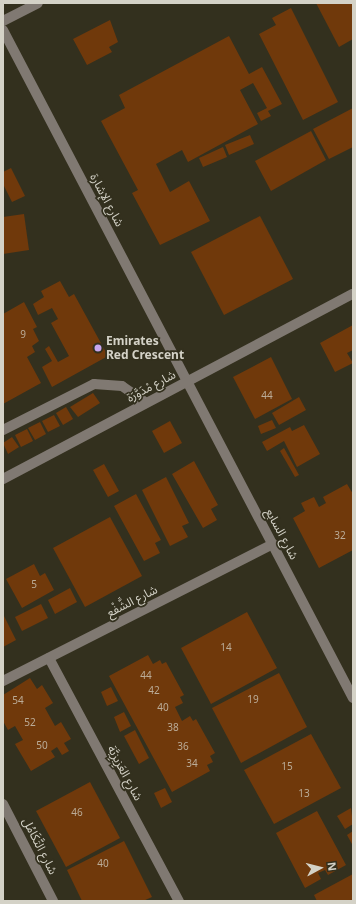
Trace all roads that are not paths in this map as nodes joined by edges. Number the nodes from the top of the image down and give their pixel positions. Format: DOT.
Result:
graph roads {
  1 [pos="38,3"];
  2 [pos="3,21"];
  3 [pos="3,30"];
  4 [pos="353,294"];
  5 [pos="188,381"];
  6 [pos="146,403"];
  7 [pos="3,430"];
  8 [pos="3,479"];
  9 [pos="273,544"];
  10 [pos="49,658"];
  11 [pos="3,681"];
  12 [pos="353,698"];
  13 [pos="3,804"];
  14 [pos="54,901"];
  15 [pos="179,901"];
  1 -- 2 [label="street"];
  3 -- 5 [label="street, شارع الإشارة"];
  4 -- 5 [label="street, شارع مْدَوَّرَة"];
  5 -- 6 [label="street, شارع مْدَوَّرَة"];
  5 -- 9 [label="street, شارع السابع"];
  6 -- 7 [label="street"];
  6 -- 8 [label="street, شارع مْدَوَّرَة"];
  9 -- 10 [label="street, شارع الشَّفْع"];
  9 -- 12 [label="street, شارع السابع"];
  10 -- 11 [label="street, شارع الشَّفْع"];
  10 -- 15 [label="street, شارع العَزِيزِيَّة"];
  13 -- 14 [label="street, شارع التَّكَامُل"];
}
